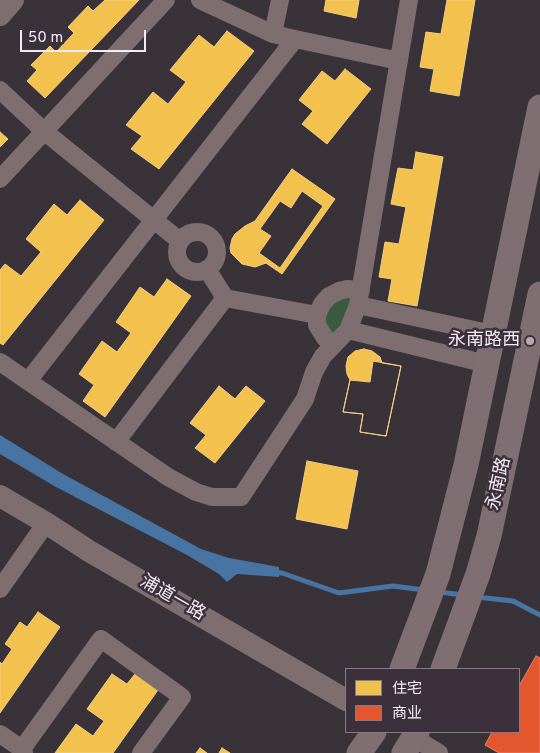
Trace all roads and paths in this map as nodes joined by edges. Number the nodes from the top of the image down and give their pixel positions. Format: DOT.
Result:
graph roads {
  1 [pos="13,0"];
  2 [pos="166,0"];
  3 [pos="200,0"];
  4 [pos="280,0"];
  5 [pos="409,0"];
  6 [pos="0,15"];
  7 [pos="273,34"];
  8 [pos="295,39"];
  9 [pos="399,61"];
  10 [pos="0,90"];
  11 [pos="540,107"];
  12 [pos="45,132"];
  13 [pos="0,179"];
  14 [pos="154,220"];
  15 [pos="180,241"];
  16 [pos="207,269"];
  17 [pos="540,294"];
  18 [pos="225,298"];
  19 [pos="360,298"];
  20 [pos="317,315"];
  21 [pos="348,330"];
  22 [pos="493,334"];
  23 [pos="334,345"];
  24 [pos="0,362"];
  25 [pos="487,364"];
  26 [pos="28,381"];
  27 [pos="116,442"];
  28 [pos="0,496"];
  29 [pos="46,523"];
  30 [pos="0,589"];
  31 [pos="402,668"];
  32 [pos="443,668"];
  33 [pos="345,699"];
  34 [pos="373,733"];
  35 [pos="0,734"];
  36 [pos="410,739"];
  37 [pos="23,751"];
  38 [pos="141,753"];
  39 [pos="359,753"];
  40 [pos="439,753"];
  1 -- 6 [label="street"];
  2 -- 12 [label="street"];
  3 -- 7 [label="street"];
  4 -- 7 [label="street"];
  5 -- 9 [label="street"];
  7 -- 8 [label="street"];
  8 -- 9 [label="street"];
  8 -- 14 [label="street"];
  9 -- 19 [label="street"];
  10 -- 12 [label="street"];
  11 -- 22 [label="main road"];
  12 -- 13 [label="street"];
  12 -- 14 [label="street"];
  14 -- 15 [label="street"];
  14 -- 26 [label="street"];
  15 -- 16 [label="street"];
  15 -- 16 [label="street"];
  16 -- 18 [label="street"];
  17 -- 32 [label="main road, 永南路"];
  18 -- 20 [label="street"];
  18 -- 27 [label="street"];
  19 -- 20 [label="street"];
  19 -- 21 [label="street"];
  19 -- 22 [label="street"];
  20 -- 23 [label="street"];
  21 -- 23 [label="street"];
  21 -- 25 [label="street"];
  22 -- 25 [label="main road"];
  23 -- 27 [label="street"];
  24 -- 26 [label="street"];
  25 -- 31 [label="main road"];
  26 -- 27 [label="street"];
  28 -- 29 [label="street, 浦道一路"];
  29 -- 30 [label="street"];
  29 -- 33 [label="street, 浦道一路"];
  34 -- 39 [label="main road"];
  35 -- 37 [label="street"];
  36 -- 40 [label="street"];
  37 -- 38 [label="street"];
}
